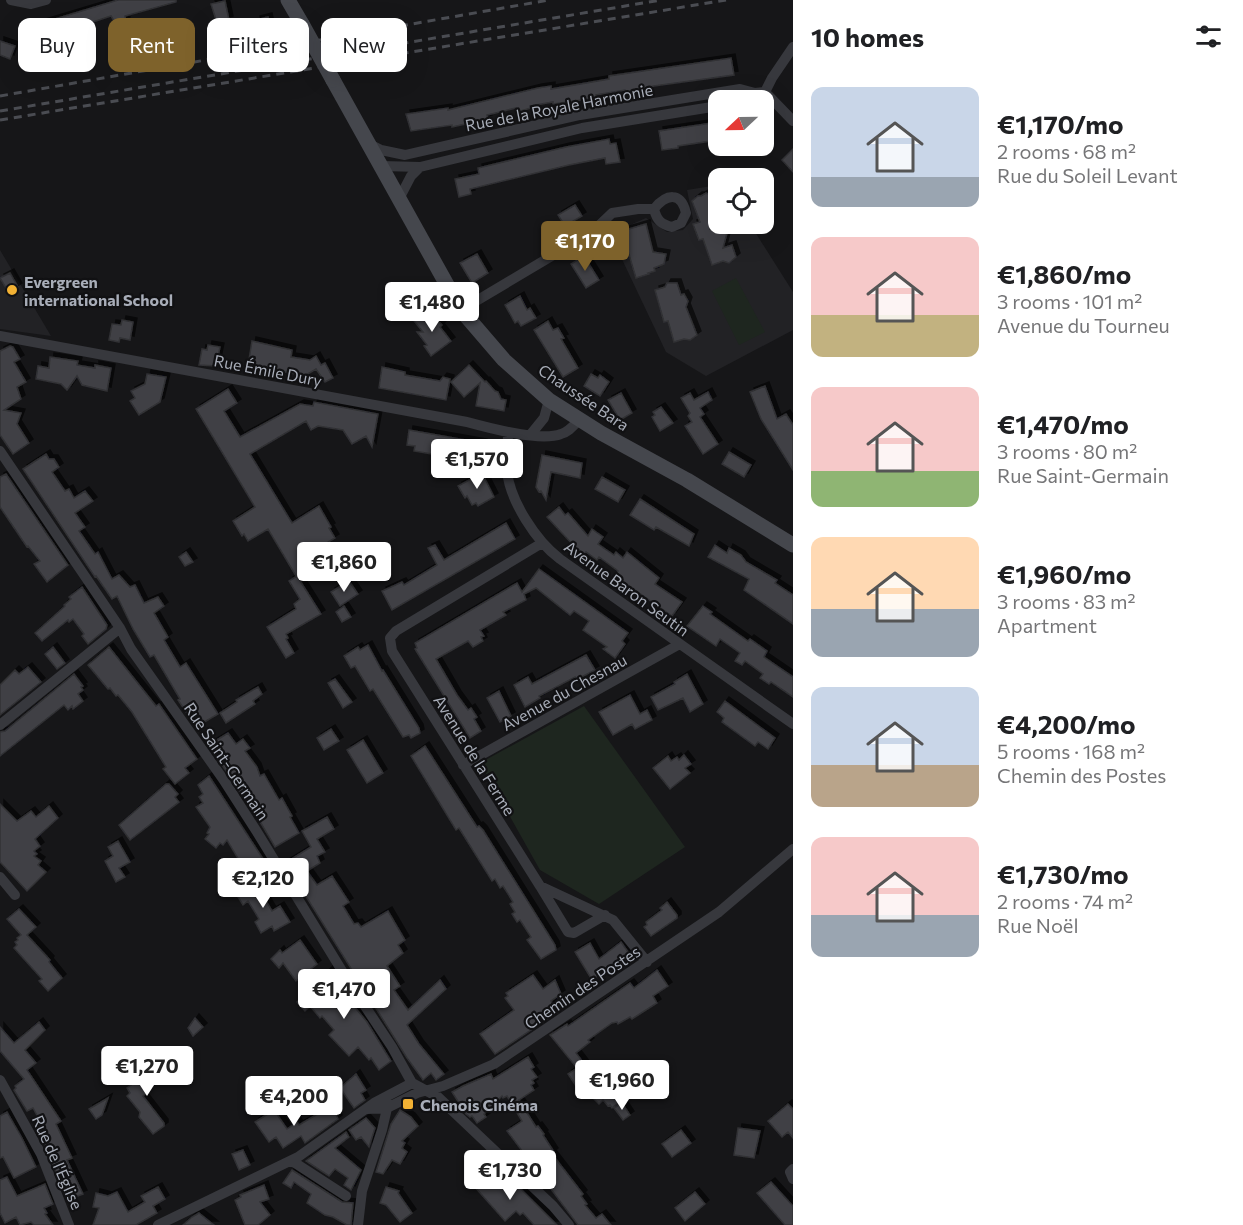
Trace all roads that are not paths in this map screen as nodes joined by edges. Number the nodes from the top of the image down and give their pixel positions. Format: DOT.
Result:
graph roads {
  1 [pos="10,0"];
  2 [pos="46,0"];
  3 [pos="288,0"];
  4 [pos="793,47"];
  5 [pos="762,90"];
  6 [pos="708,94"];
  7 [pos="774,104"];
  8 [pos="708,108"];
  9 [pos="793,121"];
  10 [pos="371,145"];
  11 [pos="382,166"];
  12 [pos="420,167"];
  13 [pos="399,199"];
  14 [pos="654,209"];
  15 [pos="462,310"];
  16 [pos="0,336"];
  17 [pos="549,400"];
  18 [pos="580,420"];
  19 [pos="508,433"];
  20 [pos="531,434"];
  21 [pos="0,451"];
  22 [pos="542,543"];
  23 [pos="793,545"];
  24 [pos="120,628"];
  25 [pos="678,645"];
  26 [pos="793,724"];
  27 [pos="0,725"];
  28 [pos="463,765"];
  29 [pos="793,849"];
  30 [pos="0,877"];
  31 [pos="540,886"];
  32 [pos="15,895"];
  33 [pos="605,915"];
  34 [pos="647,962"];
  35 [pos="0,1080"];
  36 [pos="412,1083"];
  37 [pos="425,1090"];
  38 [pos="390,1094"];
  39 [pos="387,1108"];
  40 [pos="367,1109"];
  41 [pos="292,1161"];
  42 [pos="346,1196"];
  43 [pos="69,1225"];
  44 [pos="158,1225"];
  45 [pos="358,1225"];
  46 [pos="569,1225"];
  1 -- 2 [label="street"];
  3 -- 10 [label="main road, Chaussée Bara, bridge"];
  4 -- 5 [label="street"];
  6 -- 10 [label="street, Rue de la Royale Harmonie"];
  7 -- 9 [label="street"];
  8 -- 12 [label="street, Rue de la Royale Harmonie"];
  10 -- 11 [label="main road, Chaussée Bara"];
  11 -- 12 [label="street, Rue de la Royale Harmonie"];
  11 -- 13 [label="main road, Chaussée Bara"];
  12 -- 13 [label="street"];
  13 -- 15 [label="main road, Chaussée Bara"];
  14 -- 15 [label="street"];
  15 -- 17 [label="main road, Chaussée Bara"];
  16 -- 19 [label="street, Rue Émile Dury"];
  17 -- 18 [label="main road, Chaussée Bara"];
  17 -- 20 [label="street"];
  18 -- 20 [label="street, Rue Émile Dury"];
  18 -- 23 [label="main road, Chaussée Bara"];
  19 -- 20 [label="street, Rue Émile Dury"];
  19 -- 22 [label="street, Avenue Baron Seutin"];
  21 -- 24 [label="street, Rue Saint-Germain"];
  22 -- 25 [label="street, Avenue Baron Seutin"];
  22 -- 28 [label="street, Avenue de la Ferme"];
  24 -- 27 [label="street"];
  24 -- 36 [label="street, Rue Saint-Germain"];
  25 -- 26 [label="street, Avenue Baron Seutin"];
  25 -- 28 [label="street, Avenue du Chesnau"];
  28 -- 31 [label="street, Avenue de la Ferme"];
  29 -- 34 [label="street, Chemin des Postes"];
  30 -- 32 [label="street"];
  31 -- 33 [label="street"];
  31 -- 33 [label="street, Avenue de la Ferme"];
  33 -- 34 [label="street"];
  34 -- 37 [label="street, Chemin des Postes"];
  35 -- 43 [label="street, Rue de l'Église"];
  36 -- 37 [label="street"];
  36 -- 38 [label="street"];
  37 -- 39 [label="street, Chemin des Postes"];
  37 -- 46 [label="street"];
  38 -- 39 [label="street"];
  38 -- 40 [label="street"];
  39 -- 40 [label="street, Chemin des Postes"];
  39 -- 45 [label="street"];
  40 -- 41 [label="street"];
  41 -- 42 [label="street"];
  41 -- 44 [label="street"];
}
